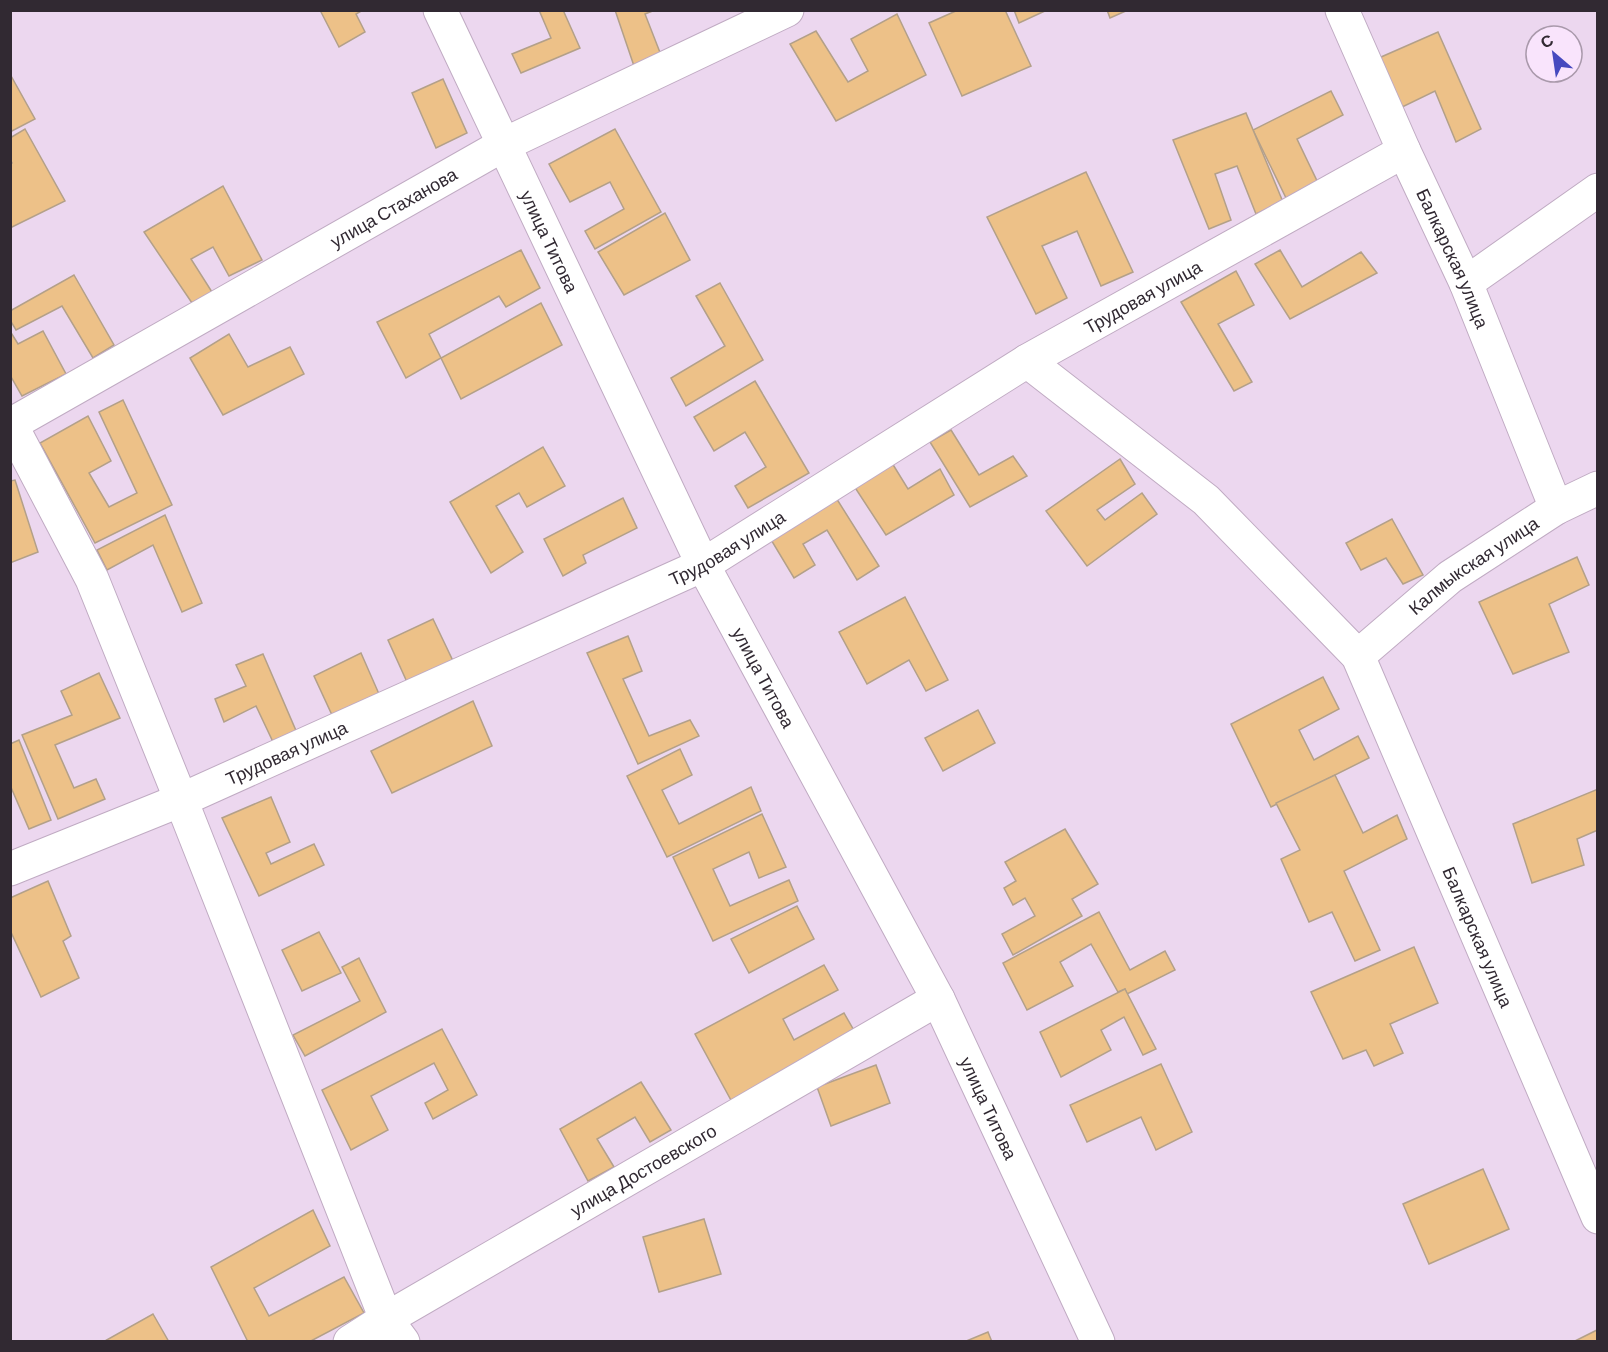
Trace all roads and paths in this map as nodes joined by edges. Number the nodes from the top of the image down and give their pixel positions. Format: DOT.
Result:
graph roads {
  1 [pos="440,10"];
  2 [pos="787,10"];
  3 [pos="1342,10"];
  4 [pos="503,145"];
  5 [pos="1404,151"];
  6 [pos="1598,190"];
  7 [pos="1466,283"];
  8 [pos="1027,360"];
  9 [pos="11,425"];
  10 [pos="1598,488"];
  11 [pos="1556,508"];
  12 [pos="703,565"];
  13 [pos="1358,656"];
  14 [pos="181,800"];
  15 [pos="10,869"];
  16 [pos="938,999"];
  17 [pos="1598,1217"];
  18 [pos="395,1330"];
  19 [pos="350,1341"];
  20 [pos="1098,1341"];
  1 -- 4 [label="street, улица Титова"];
  2 -- 4 [label="street, улица Стаханова"];
  3 -- 5 [label="street, Балкарская улица"];
  4 -- 9 [label="street, улица Стаханова"];
  4 -- 12 [label="street, улица Титова"];
  5 -- 7 [label="street, Балкарская улица"];
  5 -- 8 [label="street, Трудовая улица"];
  6 -- 7 [label="street"];
  7 -- 11 [label="street, Балкарская улица"];
  8 -- 12 [label="street, Трудовая улица"];
  8 -- 13 [label="street"];
  9 -- 14 [label="street"];
  10 -- 11 [label="street, Калмыкская улица"];
  11 -- 13 [label="street, Калмыкская улица"];
  12 -- 14 [label="street, Трудовая улица"];
  12 -- 16 [label="street, улица Титова"];
  13 -- 17 [label="street, Балкарская улица"];
  14 -- 15 [label="street, Трудовая улица"];
  14 -- 18 [label="street"];
  16 -- 18 [label="street, улица Достоевского"];
  16 -- 20 [label="street, улица Титова"];
  18 -- 19 [label="street, улица Достоевского"];
}
